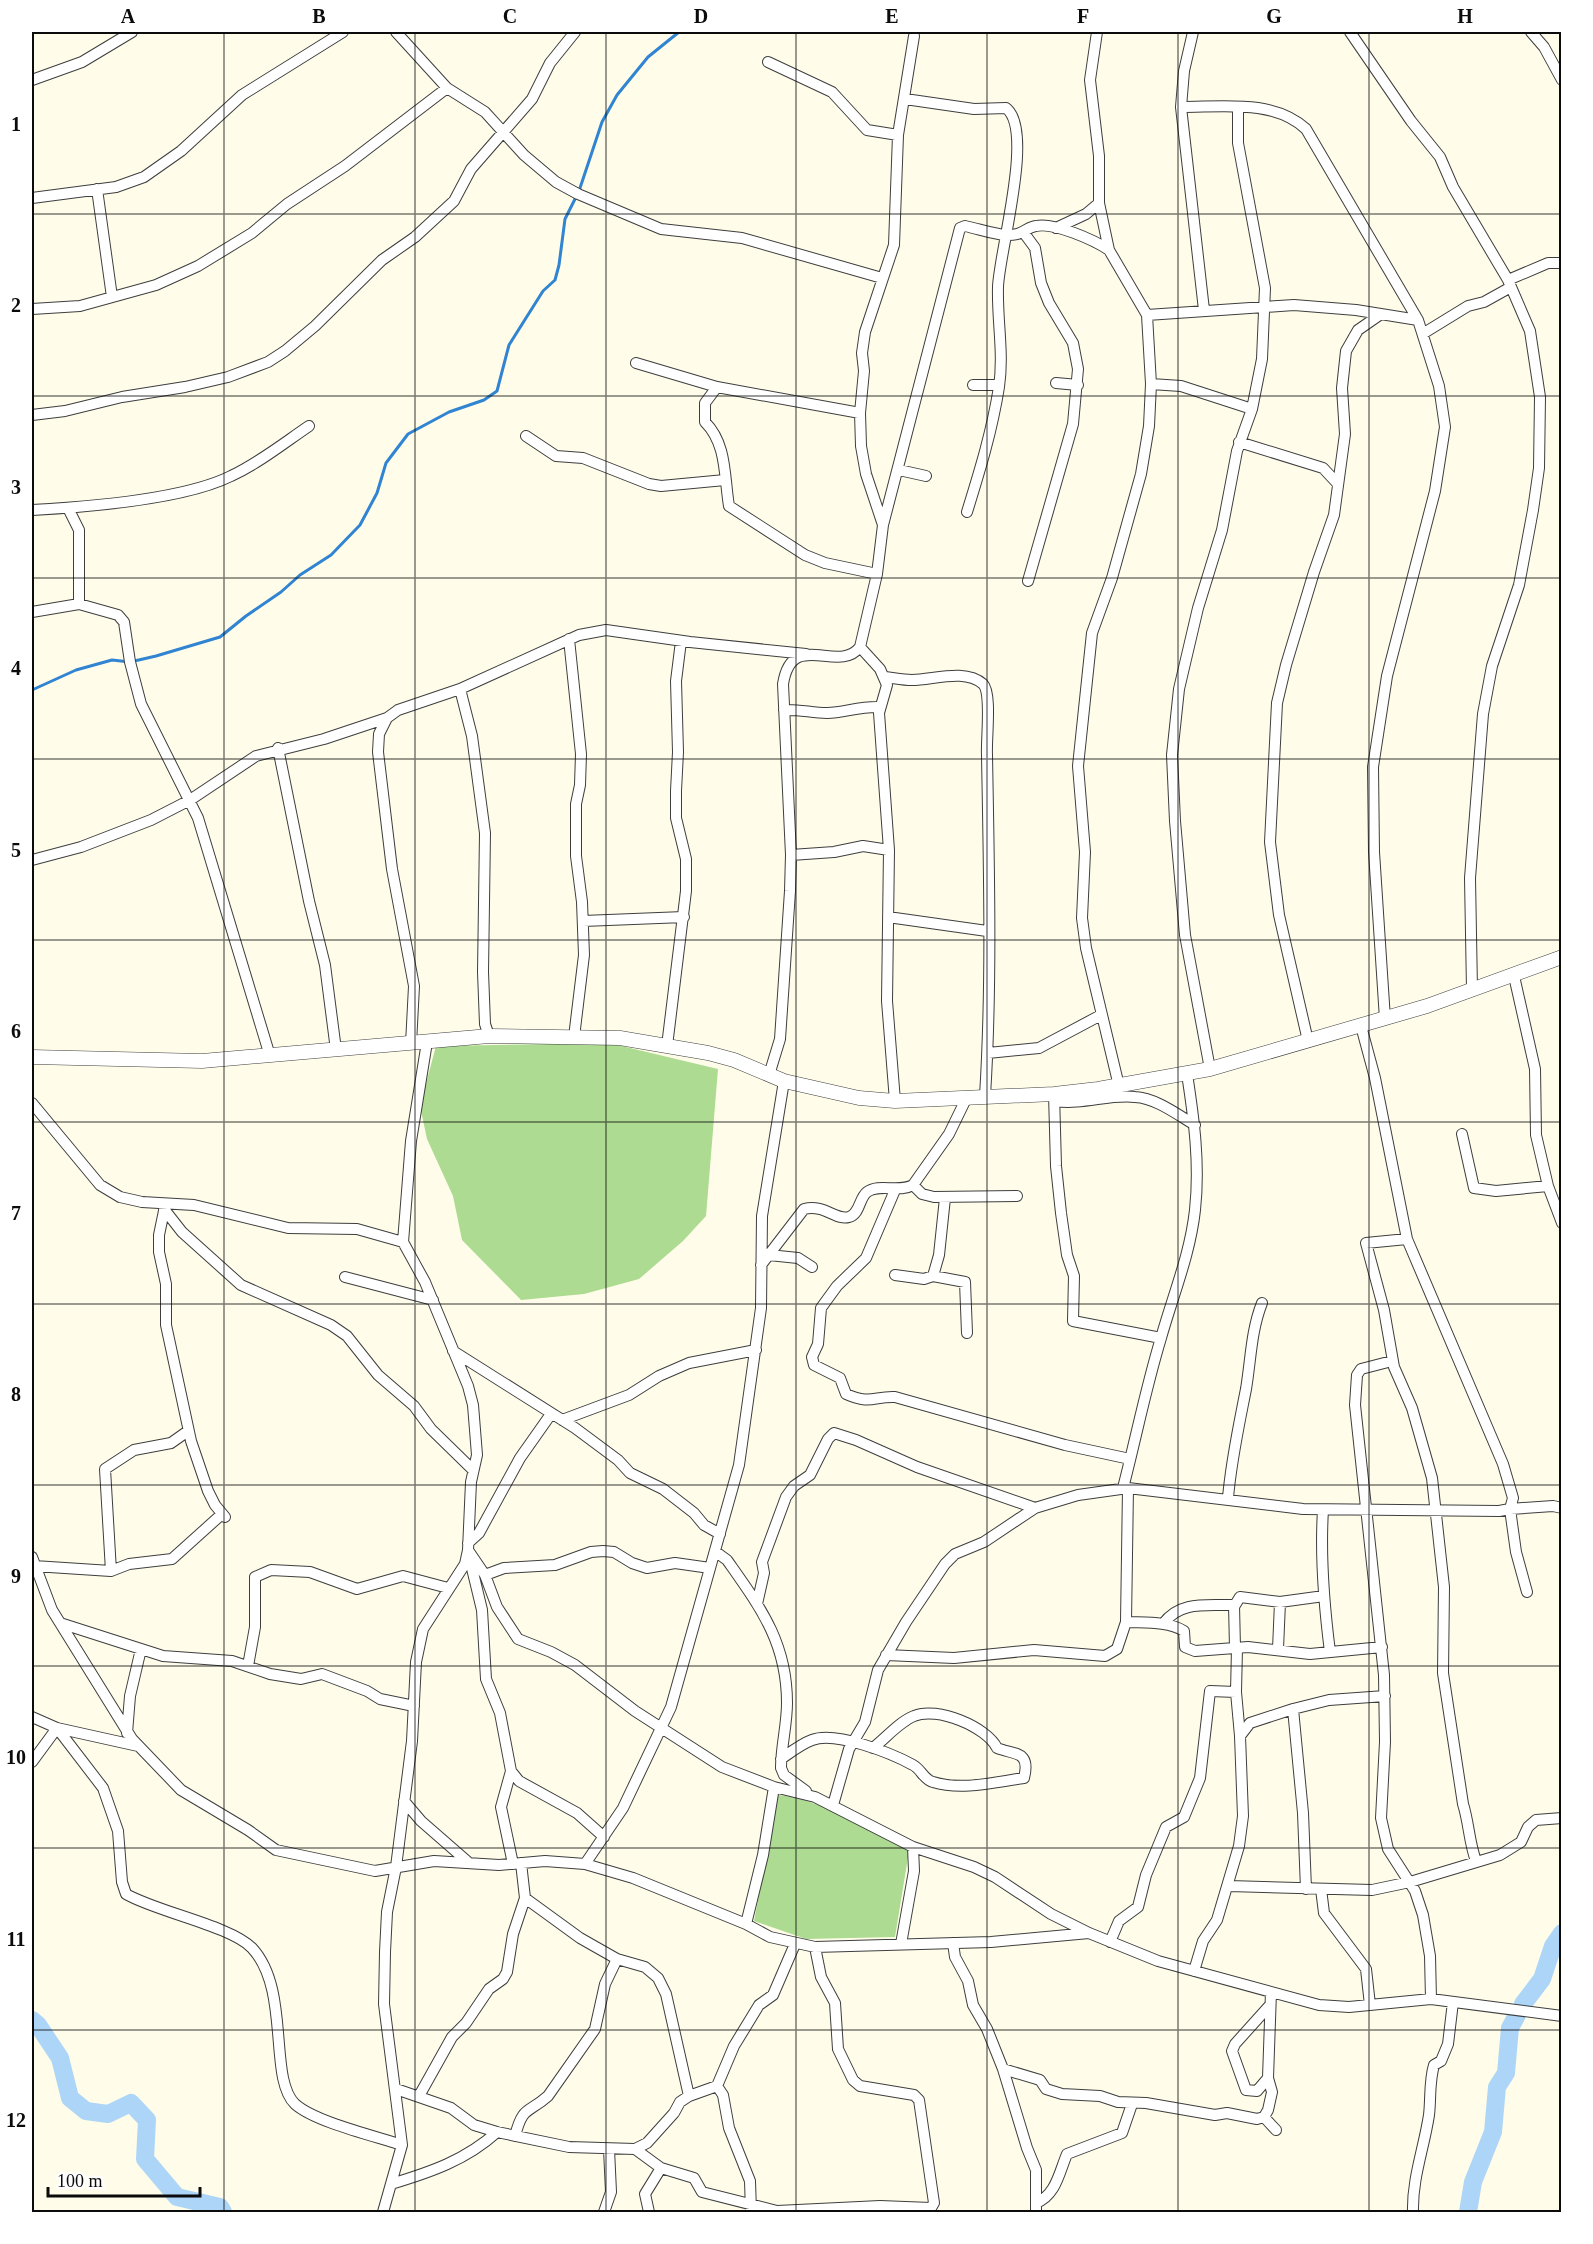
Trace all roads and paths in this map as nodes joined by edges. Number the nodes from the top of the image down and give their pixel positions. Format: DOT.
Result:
graph roads {
  1 [pos="132,32"];
  2 [pos="342,32"];
  3 [pos="396,32"];
  4 [pos="575,32"];
  5 [pos="1097,32"];
  6 [pos="1194,32"];
  7 [pos="1350,32"];
  8 [pos="1531,32"];
  9 [pos="914,36"];
  10 [pos="768,62"];
  11 [pos="32,80"];
  12 [pos="1562,80"];
  13 [pos="447,88"];
  14 [pos="905,99"];
  15 [pos="1181,107"];
  16 [pos="1238,107"];
  17 [pos="502,130"];
  18 [pos="898,135"];
  19 [pos="97,189"];
  20 [pos="32,198"];
  21 [pos="1099,203"];
  22 [pos="1056,228"];
  23 [pos="1024,233"];
  24 [pos="1007,235"];
  25 [pos="1109,250"];
  26 [pos="1562,263"];
  27 [pos="882,278"];
  28 [pos="1510,283"];
  29 [pos="112,297"];
  30 [pos="1266,306"];
  31 [pos="32,309"];
  32 [pos="1204,310"];
  33 [pos="1381,314"];
  34 [pos="1147,315"];
  35 [pos="1418,320"];
  36 [pos="1424,333"];
  37 [pos="636,363"];
  38 [pos="1056,383"];
  39 [pos="1151,384"];
  40 [pos="973,385"];
  41 [pos="999,385"];
  42 [pos="1078,385"];
  43 [pos="717,387"];
  44 [pos="1252,409"];
  45 [pos="860,413"];
  46 [pos="32,415"];
  47 [pos="309,426"];
  48 [pos="526,436"];
  49 [pos="1239,442"];
  50 [pos="899,470"];
  51 [pos="926,476"];
  52 [pos="725,480"];
  53 [pos="1337,483"];
  54 [pos="68,508"];
  55 [pos="32,510"];
  56 [pos="967,512"];
  57 [pos="883,525"];
  58 [pos="877,574"];
  59 [pos="1028,582"];
  60 [pos="79,604"];
  61 [pos="32,612"];
  62 [pos="569,639"];
  63 [pos="681,641"];
  64 [pos="860,647"];
  65 [pos="809,654"];
  66 [pos="885,677"];
  67 [pos="460,689"];
  68 [pos="880,707"];
  69 [pos="784,710"];
  70 [pos="387,718"];
  71 [pos="278,748"];
  72 [pos="190,800"];
  73 [pos="889,850"];
  74 [pos="791,855"];
  75 [pos="32,860"];
  76 [pos="684,917"];
  77 [pos="888,917"];
  78 [pos="583,921"];
  79 [pos="987,931"];
  80 [pos="1562,957"];
  81 [pos="1514,976"];
  82 [pos="1472,990"];
  83 [pos="1101,1015"];
  84 [pos="1385,1019"];
  85 [pos="1361,1026"];
  86 [pos="489,1035"];
  87 [pos="574,1037"];
  88 [pos="1308,1041"];
  89 [pos="427,1042"];
  90 [pos="411,1044"];
  91 [pos="667,1046"];
  92 [pos="336,1050"];
  93 [pos="988,1053"];
  94 [pos="270,1056"];
  95 [pos="32,1057"];
  96 [pos="1210,1069"];
  97 [pos="1187,1074"];
  98 [pos="769,1075"];
  99 [pos="784,1081"];
  100 [pos="1119,1086"];
  101 [pos="985,1096"];
  102 [pos="967,1097"];
  103 [pos="1054,1097"];
  104 [pos="895,1101"];
  105 [pos="32,1103"];
  106 [pos="1195,1125"];
  107 [pos="1462,1134"];
  108 [pos="913,1185"];
  109 [pos="1548,1186"];
  110 [pos="895,1190"];
  111 [pos="1017,1196"];
  112 [pos="945,1198"];
  113 [pos="165,1206"];
  114 [pos="1562,1223"];
  115 [pos="1407,1239"];
  116 [pos="403,1242"];
  117 [pos="769,1255"];
  118 [pos="762,1265"];
  119 [pos="812,1267"];
  120 [pos="895,1275"];
  121 [pos="933,1276"];
  122 [pos="345,1277"];
  123 [pos="433,1300"];
  124 [pos="1262,1303"];
  125 [pos="967,1333"];
  126 [pos="1161,1338"];
  127 [pos="756,1350"];
  128 [pos="453,1351"];
  129 [pos="1392,1361"];
  130 [pos="551,1414"];
  131 [pos="562,1420"];
  132 [pos="188,1431"];
  133 [pos="1130,1459"];
  134 [pos="473,1470"];
  135 [pos="1125,1488"];
  136 [pos="1228,1498"];
  137 [pos="1035,1508"];
  138 [pos="1562,1508"];
  139 [pos="1510,1509"];
  140 [pos="1323,1510"];
  141 [pos="1367,1510"];
  142 [pos="1434,1511"];
  143 [pos="720,1534"];
  144 [pos="468,1547"];
  145 [pos="716,1552"];
  146 [pos="33,1561"];
  147 [pos="710,1568"];
  148 [pos="111,1571"];
  149 [pos="485,1575"];
  150 [pos="448,1588"];
  151 [pos="1527,1592"];
  152 [pos="1324,1596"];
  153 [pos="1280,1602"];
  154 [pos="757,1604"];
  155 [pos="1234,1605"];
  156 [pos="1126,1622"];
  157 [pos="60,1623"];
  158 [pos="1163,1624"];
  159 [pos="1382,1647"];
  160 [pos="1236,1648"];
  161 [pos="141,1649"];
  162 [pos="1278,1649"];
  163 [pos="1330,1652"];
  164 [pos="886,1655"];
  165 [pos="248,1666"];
  166 [pos="1236,1692"];
  167 [pos="1385,1696"];
  168 [pos="414,1706"];
  169 [pos="1293,1709"];
  170 [pos="32,1717"];
  171 [pos="57,1728"];
  172 [pos="663,1728"];
  173 [pos="127,1733"];
  174 [pos="1240,1736"];
  175 [pos="854,1741"];
  176 [pos="139,1746"];
  177 [pos="873,1748"];
  178 [pos="781,1759"];
  179 [pos="32,1762"];
  180 [pos="512,1771"];
  181 [pos="774,1787"];
  182 [pos="815,1797"];
  183 [pos="404,1801"];
  184 [pos="832,1805"];
  185 [pos="1562,1818"];
  186 [pos="604,1837"];
  187 [pos="913,1847"];
  188 [pos="1476,1861"];
  189 [pos="468,1862"];
  190 [pos="517,1864"];
  191 [pos="585,1864"];
  192 [pos="396,1867"];
  193 [pos="1410,1882"];
  194 [pos="1229,1886"];
  195 [pos="1306,1888"];
  196 [pos="1321,1889"];
  197 [pos="525,1898"];
  198 [pos="746,1924"];
  199 [pos="1089,1933"];
  200 [pos="1110,1942"];
  201 [pos="952,1943"];
  202 [pos="795,1944"];
  203 [pos="902,1944"];
  204 [pos="815,1947"];
  205 [pos="617,1959"];
  206 [pos="1194,1971"];
  207 [pos="1270,1992"];
  208 [pos="1431,1999"];
  209 [pos="1453,2002"];
  210 [pos="1270,2005"];
  211 [pos="1370,2005"];
  212 [pos="1562,2016"];
  213 [pos="1003,2068"];
  214 [pos="1268,2078"];
  215 [pos="717,2086"];
  216 [pos="396,2089"];
  217 [pos="419,2096"];
  218 [pos="689,2096"];
  219 [pos="1132,2104"];
  220 [pos="1264,2117"];
  221 [pos="1276,2130"];
  222 [pos="497,2133"];
  223 [pos="515,2136"];
  224 [pos="402,2145"];
  225 [pos="609,2149"];
  226 [pos="635,2149"];
  227 [pos="661,2168"];
  228 [pos="391,2184"];
  229 [pos="1036,2208"];
  230 [pos="751,2209"];
  231 [pos="383,2212"];
  232 [pos="604,2212"];
  233 [pos="649,2212"];
  234 [pos="1413,2212"];
  1 -- 11 [label="street"];
  2 -- 19 [label="street"];
  3 -- 13 [label="street"];
  4 -- 17 [label="street"];
  5 -- 21 [label="street"];
  6 -- 15 [label="street"];
  7 -- 28 [label="street"];
  8 -- 12 [label="street"];
  9 -- 14 [label="street"];
  10 -- 18 [label="street"];
  13 -- 17 [label="street"];
  13 -- 29 [label="street"];
  14 -- 18 [label="street"];
  14 -- 24 [label="street"];
  15 -- 16 [label="street"];
  15 -- 32 [label="street"];
  16 -- 30 [label="street"];
  16 -- 35 [label="street"];
  17 -- 27 [label="street"];
  17 -- 46 [label="street"];
  18 -- 27 [label="street"];
  19 -- 20 [label="street"];
  19 -- 29 [label="street"];
  21 -- 22 [label="street"];
  21 -- 25 [label="street"];
  22 -- 23 [label="street"];
  22 -- 25 [label="street"];
  23 -- 24 [label="street"];
  23 -- 42 [label="street"];
  24 -- 41 [label="street"];
  24 -- 50 [label="street"];
  25 -- 34 [label="street"];
  26 -- 28 [label="street"];
  27 -- 45 [label="street"];
  28 -- 36 [label="street"];
  28 -- 82 [label="street"];
  29 -- 31 [label="street"];
  30 -- 32 [label="street"];
  30 -- 33 [label="street"];
  30 -- 44 [label="street"];
  32 -- 34 [label="street"];
  33 -- 35 [label="street"];
  33 -- 53 [label="street"];
  34 -- 39 [label="street"];
  35 -- 36 [label="street"];
  36 -- 84 [label="street"];
  37 -- 43 [label="street"];
  38 -- 42 [label="street"];
  39 -- 44 [label="street"];
  39 -- 83 [label="street"];
  40 -- 41 [label="street"];
  41 -- 56 [label="street"];
  42 -- 59 [label="street"];
  43 -- 45 [label="street"];
  43 -- 52 [label="street"];
  44 -- 49 [label="street"];
  45 -- 57 [label="street"];
  47 -- 54 [label="street"];
  48 -- 52 [label="street"];
  49 -- 53 [label="street"];
  49 -- 96 [label="street"];
  50 -- 51 [label="street"];
  50 -- 57 [label="street"];
  52 -- 58 [label="street"];
  53 -- 88 [label="street"];
  54 -- 55 [label="street"];
  54 -- 60 [label="street"];
  57 -- 58 [label="street"];
  58 -- 64 [label="street"];
  60 -- 61 [label="street"];
  60 -- 72 [label="street"];
  62 -- 63 [label="street"];
  62 -- 67 [label="street"];
  62 -- 78 [label="street"];
  63 -- 65 [label="street"];
  63 -- 76 [label="street"];
  64 -- 65 [label="street"];
  64 -- 66 [label="street"];
  65 -- 69 [label="street"];
  66 -- 68 [label="street"];
  66 -- 79 [label="street"];
  67 -- 70 [label="street"];
  67 -- 86 [label="street"];
  68 -- 69 [label="street"];
  68 -- 73 [label="street"];
  69 -- 74 [label="street"];
  70 -- 71 [label="street"];
  70 -- 90 [label="street"];
  71 -- 72 [label="street"];
  71 -- 92 [label="street"];
  72 -- 75 [label="street"];
  72 -- 94 [label="street"];
  73 -- 74 [label="street"];
  73 -- 77 [label="street"];
  74 -- 98 [label="street"];
  76 -- 78 [label="street"];
  76 -- 91 [label="street"];
  77 -- 79 [label="street"];
  77 -- 104 [label="street"];
  78 -- 87 [label="street"];
  79 -- 93 [label="street"];
  80 -- 81 [label="street"];
  81 -- 82 [label="street"];
  81 -- 109 [label="street"];
  82 -- 84 [label="street"];
  83 -- 93 [label="street"];
  83 -- 100 [label="street"];
  84 -- 85 [label="street"];
  85 -- 88 [label="street"];
  85 -- 115 [label="street"];
  86 -- 87 [label="street"];
  86 -- 89 [label="street"];
  87 -- 91 [label="street"];
  88 -- 96 [label="street"];
  89 -- 90 [label="street"];
  89 -- 116 [label="street"];
  90 -- 92 [label="street"];
  91 -- 98 [label="street"];
  92 -- 94 [label="street"];
  93 -- 101 [label="street"];
  94 -- 95 [label="street"];
  96 -- 97 [label="street"];
  97 -- 100 [label="street"];
  97 -- 106 [label="street"];
  98 -- 99 [label="street"];
  99 -- 104 [label="street"];
  99 -- 118 [label="street"];
  100 -- 103 [label="street"];
  101 -- 102 [label="street"];
  101 -- 103 [label="street"];
  102 -- 104 [label="street"];
  102 -- 108 [label="street"];
  103 -- 106 [label="street"];
  103 -- 126 [label="street"];
  105 -- 113 [label="street"];
  106 -- 126 [label="street"];
  107 -- 109 [label="street"];
  108 -- 110 [label="street"];
  108 -- 112 [label="street"];
  109 -- 114 [label="street"];
  110 -- 117 [label="street"];
  110 -- 133 [label="street"];
  111 -- 112 [label="street"];
  112 -- 121 [label="street"];
  113 -- 116 [label="street"];
  113 -- 132 [label="street"];
  113 -- 134 [label="street"];
  115 -- 129 [label="street"];
  115 -- 139 [label="street"];
  116 -- 123 [label="street"];
  117 -- 118 [label="street"];
  117 -- 119 [label="street"];
  118 -- 127 [label="street"];
  120 -- 121 [label="street"];
  121 -- 125 [label="street"];
  122 -- 123 [label="street"];
  123 -- 128 [label="street"];
  124 -- 136 [label="street"];
  126 -- 133 [label="street"];
  127 -- 131 [label="street"];
  127 -- 143 [label="street"];
  128 -- 130 [label="street"];
  128 -- 134 [label="street"];
  129 -- 141 [label="street"];
  129 -- 142 [label="street"];
  130 -- 131 [label="street"];
  130 -- 144 [label="street"];
  131 -- 143 [label="street"];
  132 -- 148 [label="street"];
  132 -- 148 [label="street"];
  133 -- 135 [label="street"];
  134 -- 144 [label="street"];
  135 -- 136 [label="street"];
  135 -- 137 [label="street"];
  135 -- 156 [label="street"];
  136 -- 140 [label="street"];
  137 -- 154 [label="street"];
  137 -- 164 [label="street"];
  138 -- 139 [label="street"];
  139 -- 142 [label="street"];
  139 -- 151 [label="street"];
  140 -- 141 [label="street"];
  140 -- 152 [label="street"];
  141 -- 142 [label="street"];
  141 -- 159 [label="street"];
  142 -- 188 [label="street"];
  143 -- 145 [label="street"];
  144 -- 149 [label="street"];
  144 -- 150 [label="street"];
  144 -- 180 [label="street"];
  145 -- 147 [label="street"];
  145 -- 154 [label="street"];
  146 -- 148 [label="street"];
  146 -- 157 [label="street"];
  147 -- 149 [label="street"];
  147 -- 172 [label="street"];
  149 -- 172 [label="street"];
  150 -- 165 [label="street"];
  150 -- 168 [label="street"];
  152 -- 153 [label="street"];
  152 -- 163 [label="street"];
  153 -- 155 [label="street"];
  153 -- 162 [label="street"];
  154 -- 178 [label="street"];
  155 -- 158 [label="street"];
  155 -- 160 [label="street"];
  156 -- 158 [label="street"];
  156 -- 164 [label="street"];
  157 -- 161 [label="street"];
  157 -- 173 [label="street"];
  158 -- 160 [label="street"];
  159 -- 163 [label="street"];
  159 -- 167 [label="street"];
  160 -- 162 [label="street"];
  160 -- 166 [label="street"];
  161 -- 165 [label="street"];
  161 -- 173 [label="street"];
  162 -- 163 [label="street"];
  164 -- 175 [label="street"];
  165 -- 168 [label="street"];
  166 -- 174 [label="street"];
  166 -- 200 [label="street"];
  167 -- 169 [label="street"];
  167 -- 193 [label="street"];
  168 -- 183 [label="street"];
  169 -- 174 [label="street"];
  169 -- 195 [label="street"];
  170 -- 171 [label="street"];
  171 -- 176 [label="street"];
  171 -- 179 [label="street"];
  171 -- 224 [label="street"];
  172 -- 181 [label="street"];
  172 -- 186 [label="street"];
  173 -- 176 [label="street"];
  174 -- 194 [label="street"];
  175 -- 177 [label="street"];
  175 -- 178 [label="street"];
  175 -- 184 [label="street"];
  176 -- 192 [label="street"];
  177 -- 177 [label="street"];
  178 -- 182 [label="street"];
  180 -- 186 [label="street"];
  180 -- 190 [label="street"];
  181 -- 182 [label="street"];
  181 -- 198 [label="street"];
  182 -- 184 [label="street"];
  183 -- 189 [label="street"];
  183 -- 192 [label="street"];
  184 -- 187 [label="street"];
  185 -- 188 [label="street"];
  186 -- 191 [label="street"];
  187 -- 199 [label="street"];
  187 -- 203 [label="street"];
  188 -- 193 [label="street"];
  189 -- 190 [label="street"];
  189 -- 192 [label="street"];
  190 -- 191 [label="street"];
  190 -- 197 [label="street"];
  191 -- 198 [label="street"];
  192 -- 216 [label="street"];
  193 -- 196 [label="street"];
  193 -- 208 [label="street"];
  194 -- 195 [label="street"];
  194 -- 206 [label="street"];
  195 -- 196 [label="street"];
  196 -- 211 [label="street"];
  197 -- 205 [label="street"];
  197 -- 217 [label="street"];
  198 -- 202 [label="street"];
  199 -- 200 [label="street"];
  199 -- 201 [label="street"];
  200 -- 206 [label="street"];
  201 -- 203 [label="street"];
  201 -- 213 [label="street"];
  202 -- 204 [label="street"];
  202 -- 215 [label="street"];
  203 -- 204 [label="street"];
  204 -- 230 [label="street"];
  205 -- 218 [label="street"];
  205 -- 223 [label="street"];
  206 -- 207 [label="street"];
  207 -- 210 [label="street"];
  207 -- 211 [label="street"];
  208 -- 209 [label="street"];
  208 -- 211 [label="street"];
  209 -- 212 [label="street"];
  209 -- 234 [label="street"];
  210 -- 214 [label="street"];
  210 -- 214 [label="street"];
  213 -- 219 [label="street"];
  213 -- 229 [label="street"];
  214 -- 220 [label="street"];
  215 -- 218 [label="street"];
  215 -- 230 [label="street"];
  216 -- 217 [label="street"];
  216 -- 224 [label="street"];
  217 -- 222 [label="street"];
  218 -- 226 [label="street"];
  219 -- 220 [label="street"];
  219 -- 229 [label="street"];
  220 -- 221 [label="street"];
  222 -- 223 [label="street"];
  222 -- 228 [label="street"];
  223 -- 225 [label="street"];
  224 -- 228 [label="street"];
  225 -- 226 [label="street"];
  225 -- 232 [label="street"];
  226 -- 227 [label="street"];
  227 -- 230 [label="street"];
  227 -- 233 [label="street"];
  228 -- 231 [label="street"];
}
